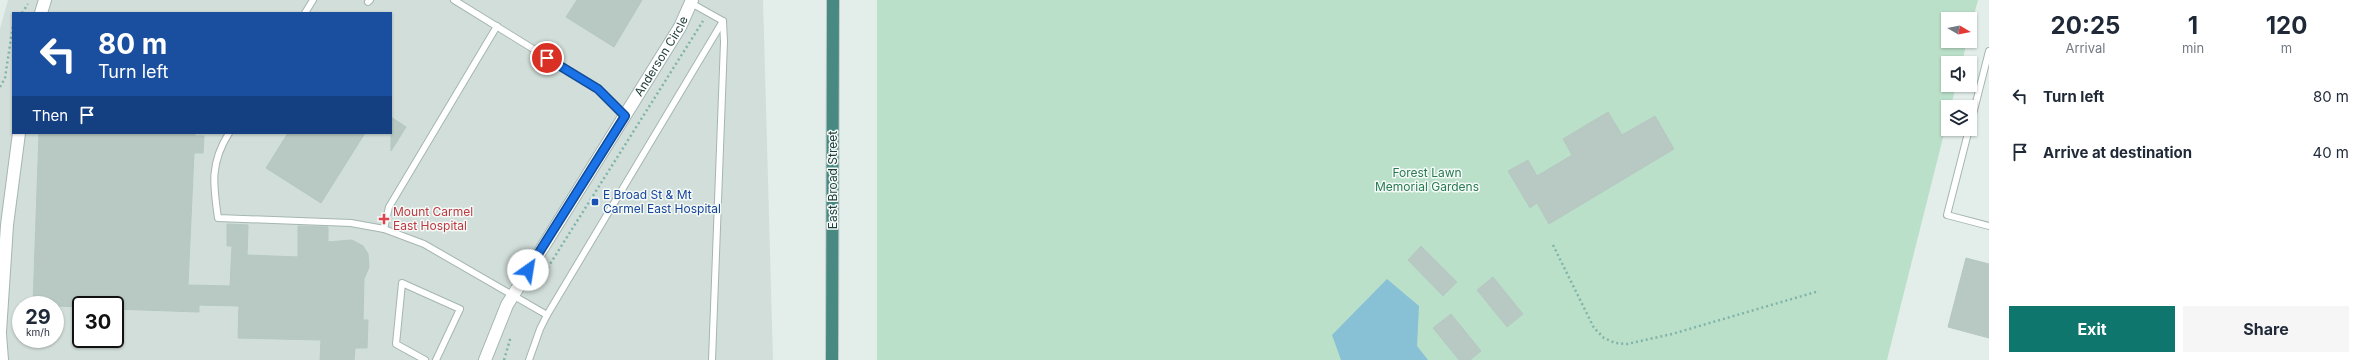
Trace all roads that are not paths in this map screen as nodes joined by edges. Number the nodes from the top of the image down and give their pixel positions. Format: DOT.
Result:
graph roads {
  1 [pos="45,0"];
  2 [pos="313,0"];
  3 [pos="454,0"];
  4 [pos="833,0"];
  5 [pos="691,2"];
  6 [pos="41,12"];
  7 [pos="306,12"];
  8 [pos="723,21"];
  9 [pos="497,26"];
  10 [pos="1989,51"];
  11 [pos="1977,100"];
  12 [pos="625,116"];
  13 [pos="19,134"];
  14 [pos="228,134"];
  15 [pos="1967,136"];
  16 [pos="1989,226"];
  17 [pos="384,229"];
  18 [pos="513,295"];
  19 [pos="547,315"];
  20 [pos="0,333"];
  21 [pos="2,360"];
  22 [pos="425,360"];
  23 [pos="436,360"];
  24 [pos="485,360"];
  25 [pos="529,360"];
  26 [pos="712,360"];
  27 [pos="832,360"];
  1 -- 6 [label="street"];
  2 -- 7 [label="lane"];
  3 -- 9 [label="lane"];
  4 -- 27 [label="highway, East Broad Street"];
  5 -- 8 [label="lane"];
  5 -- 12 [label="street, Anderson Circle"];
  8 -- 19 [label="lane"];
  8 -- 26 [label="lane"];
  9 -- 12 [label="lane"];
  9 -- 17 [label="lane"];
  10 -- 11 [label="lane"];
  12 -- 18 [label="street, Anderson Circle"];
  13 -- 20 [label="street"];
  14 -- 17 [label="lane"];
  15 -- 16 [label="lane"];
  17 -- 18 [label="lane"];
  18 -- 19 [label="lane"];
  18 -- 24 [label="street, Anderson Circle"];
  19 -- 25 [label="lane"];
  20 -- 21 [label="street"];
  22 -- 23 [label="lane"];
}
